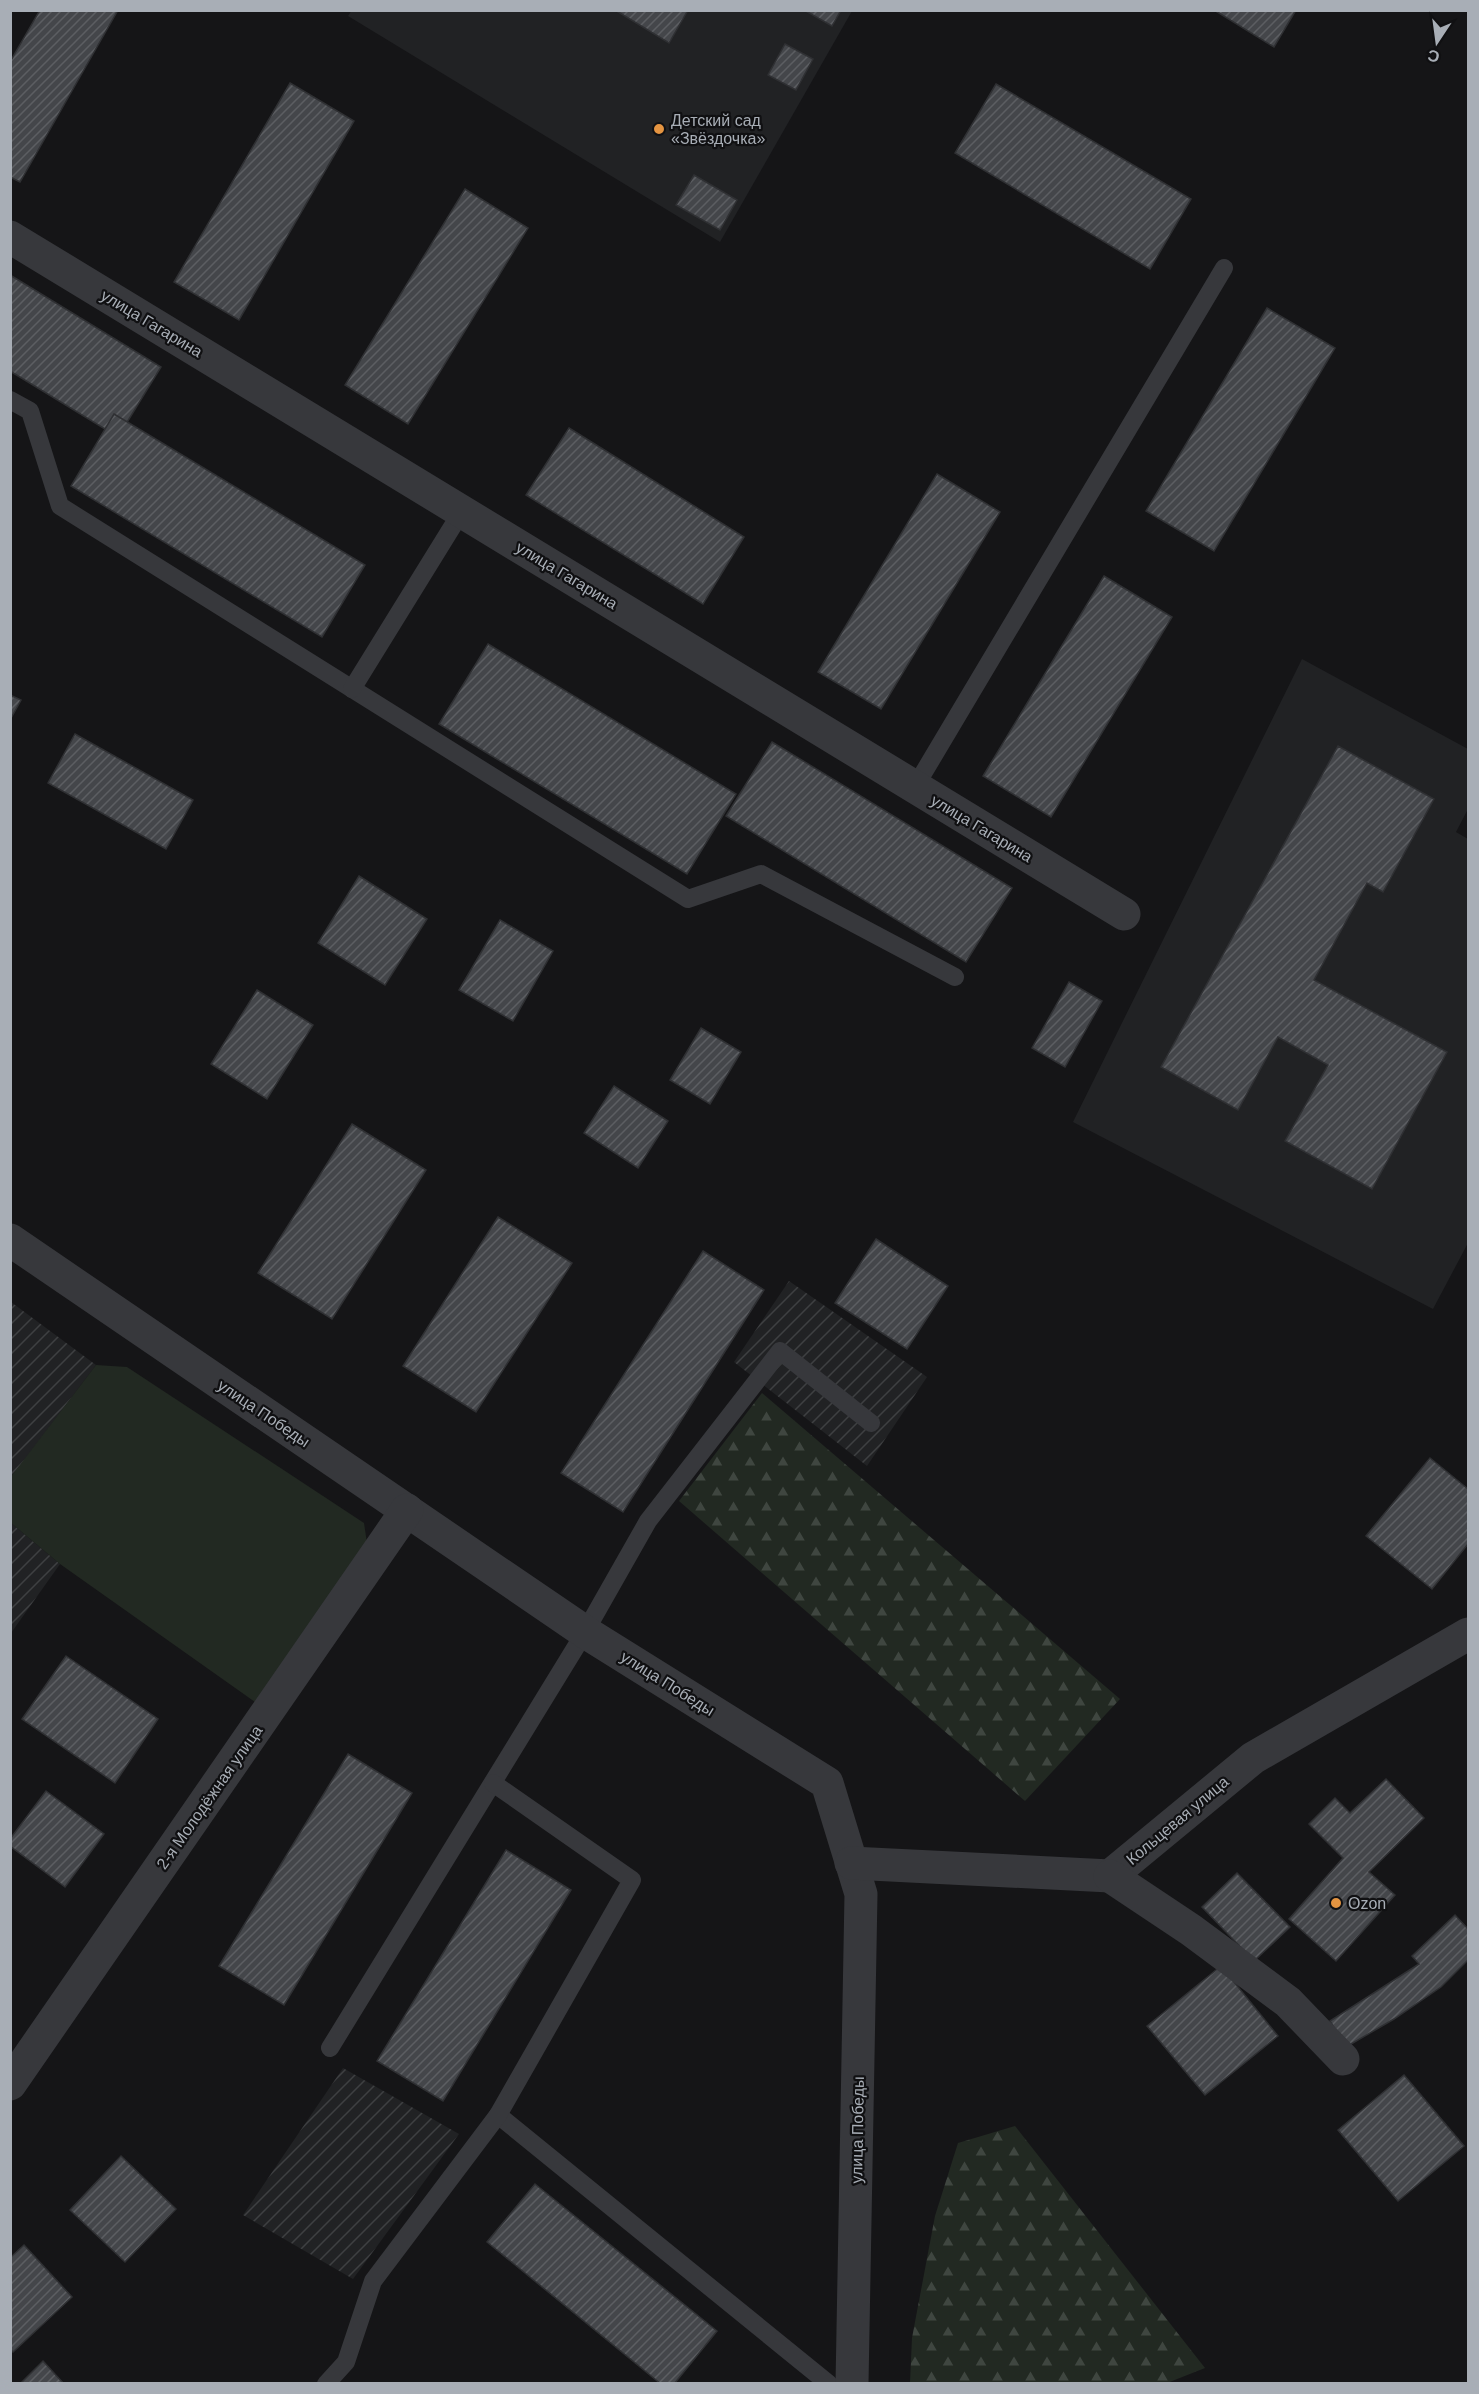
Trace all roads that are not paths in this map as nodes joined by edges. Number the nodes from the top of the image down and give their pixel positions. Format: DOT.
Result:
graph roads {
  1 [pos="10,237"];
  2 [pos="1224,268"];
  3 [pos="10,400"];
  4 [pos="462,511"];
  5 [pos="352,689"];
  6 [pos="915,787"];
  7 [pos="1124,914"];
  8 [pos="955,978"];
  9 [pos="10,1240"];
  10 [pos="872,1423"];
  11 [pos="407,1510"];
  12 [pos="585,1632"];
  13 [pos="1468,1634"];
  14 [pos="493,1783"];
  15 [pos="851,1863"];
  16 [pos="1110,1876"];
  17 [pos="330,2048"];
  18 [pos="1343,2059"];
  19 [pos="10,2084"];
  20 [pos="498,2115"];
  21 [pos="326,2384"];
  22 [pos="829,2384"];
  23 [pos="852,2384"];
  1 -- 4 [label="street, улица Гагарина"];
  2 -- 6 [label="lane"];
  3 -- 5 [label="lane"];
  4 -- 5 [label="lane"];
  4 -- 6 [label="street, улица Гагарина"];
  5 -- 8 [label="lane"];
  6 -- 7 [label="street, улица Гагарина"];
  9 -- 11 [label="street, улица Победы"];
  10 -- 12 [label="lane"];
  11 -- 12 [label="street, улица Победы"];
  11 -- 19 [label="street, 2-я Молодёжная улица"];
  12 -- 14 [label="lane"];
  12 -- 15 [label="street, улица Победы"];
  13 -- 16 [label="street, Кольцевая улица"];
  14 -- 17 [label="lane"];
  14 -- 20 [label="lane"];
  15 -- 16 [label="street, Кольцевая улица"];
  15 -- 23 [label="street, улица Победы"];
  16 -- 18 [label="street"];
  20 -- 21 [label="lane"];
  20 -- 22 [label="lane"];
}
